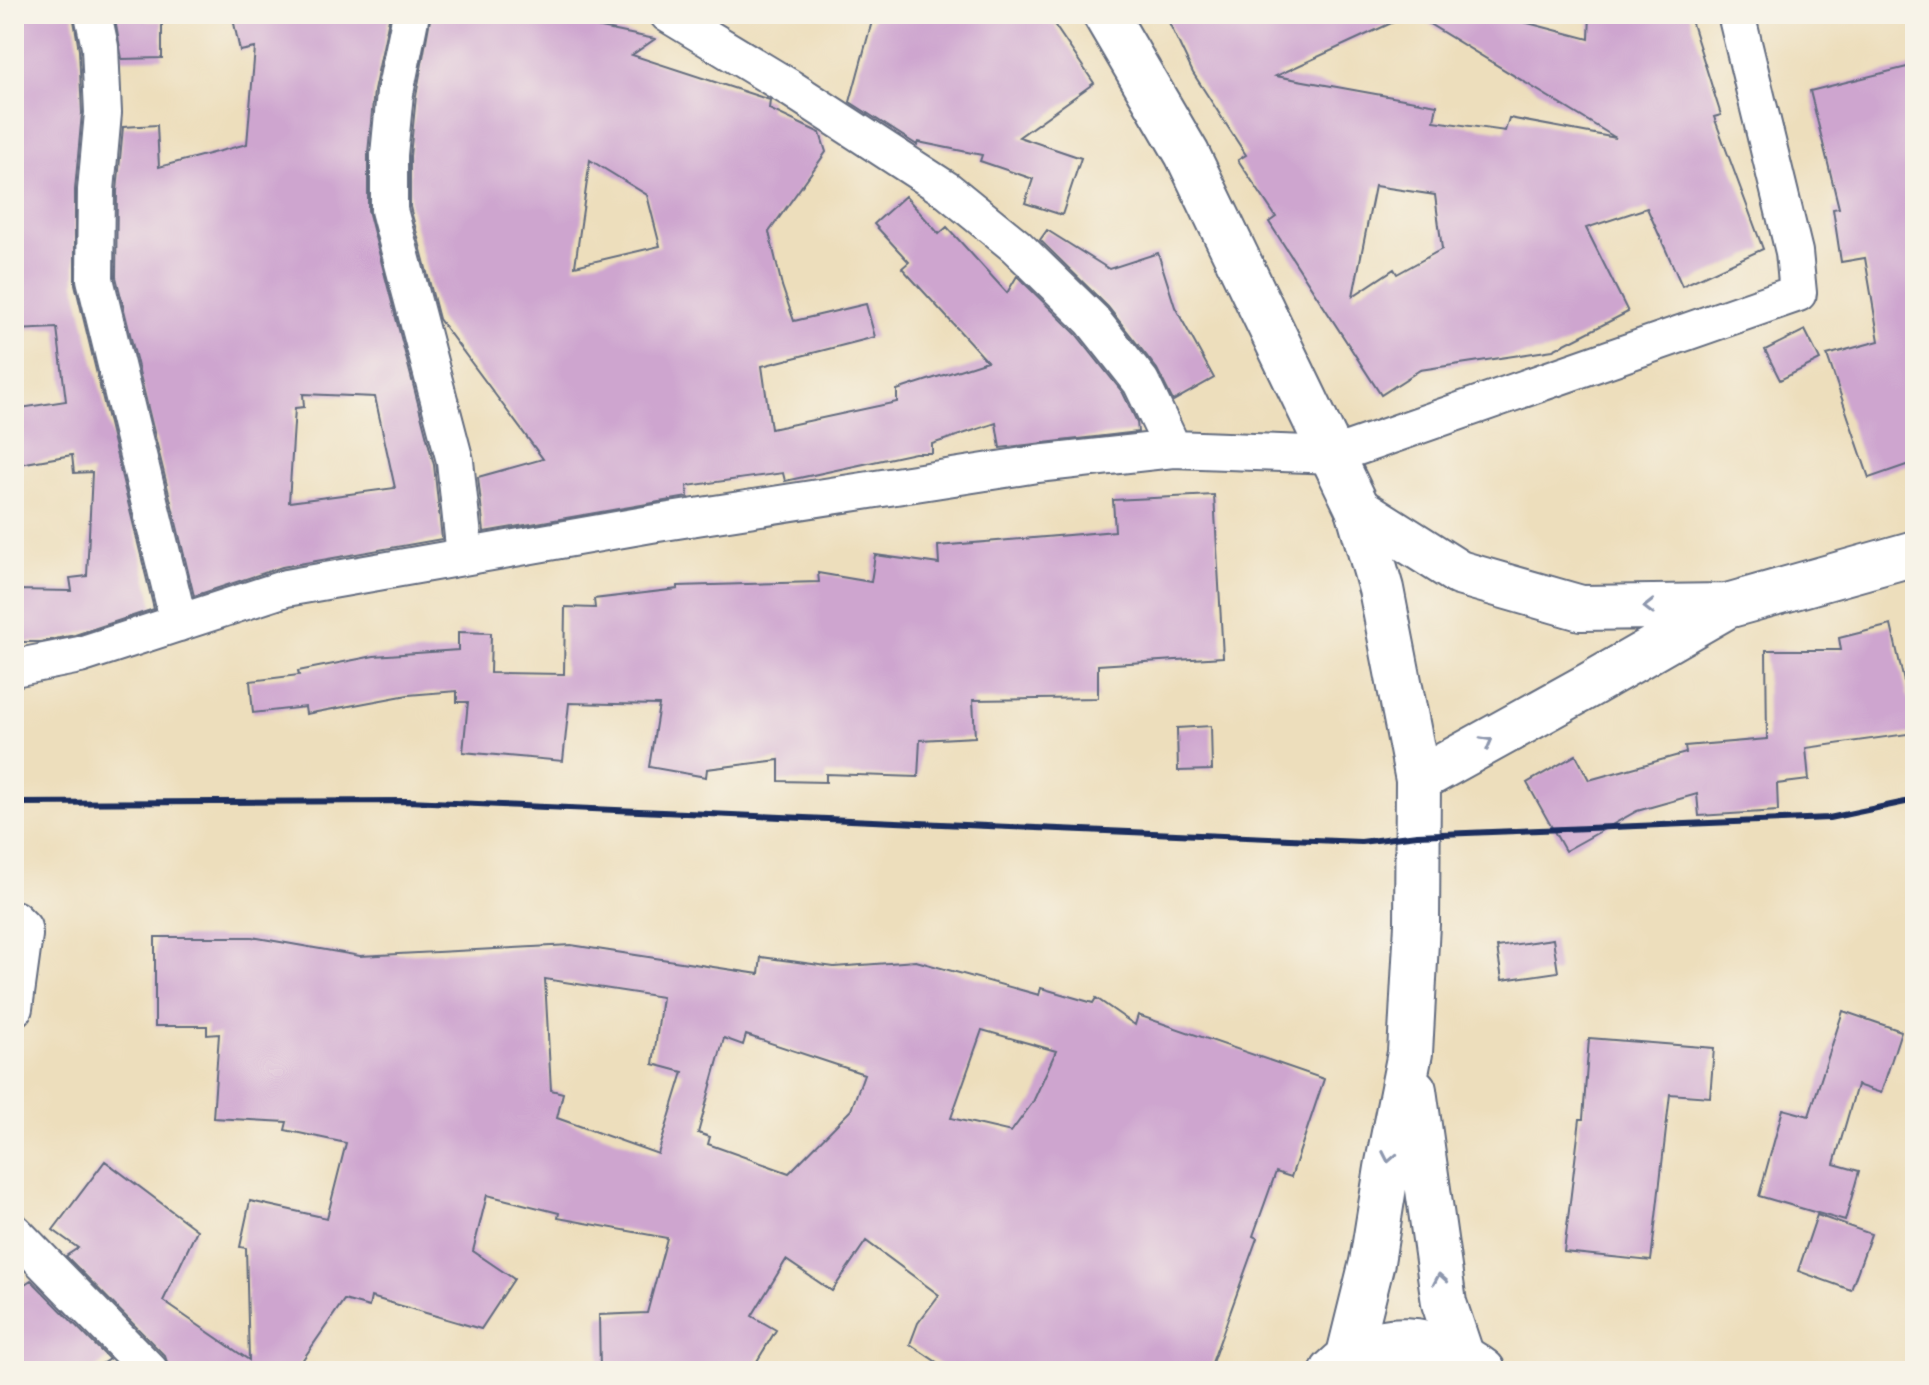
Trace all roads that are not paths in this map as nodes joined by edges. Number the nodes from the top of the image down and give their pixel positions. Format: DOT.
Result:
graph roads {
  1 [pos="93,14"];
  2 [pos="411,14"];
  3 [pos="668,14"];
  4 [pos="1105,14"];
  5 [pos="1736,14"];
  6 [pos="1173,449"];
  7 [pos="1334,455"];
  8 [pos="1358,509"];
  9 [pos="1915,553"];
  10 [pos="465,556"];
  11 [pos="1727,606"];
  12 [pos="179,623"];
  13 [pos="14,668"];
  14 [pos="1418,780"];
  15 [pos="14,919"];
  16 [pos="14,1008"];
  17 [pos="1410,1053"];
  18 [pos="14,1232"];
  19 [pos="1341,1363"];
  20 [pos="1472,1363"];
  21 [pos="150,1371"];
  1 -- 12 [label="street"];
  2 -- 10 [label="street"];
  3 -- 6 [label="street"];
  4 -- 7 [label="main road"];
  5 -- 7 [label="street"];
  6 -- 7 [label="street"];
  6 -- 10 [label="street"];
  7 -- 8 [label="main road"];
  11 -- 8 [label="main road, one-way"];
  8 -- 14 [label="main road"];
  9 -- 11 [label="main road"];
  10 -- 12 [label="street"];
  14 -- 11 [label="main road, one-way"];
  12 -- 13 [label="street"];
  14 -- 17 [label="main road"];
  15 -- 16 [label="street"];
  17 -- 19 [label="main road, one-way"];
  20 -- 17 [label="main road, one-way"];
  18 -- 21 [label="street"];
  19 -- 20 [label="main road"];
}
